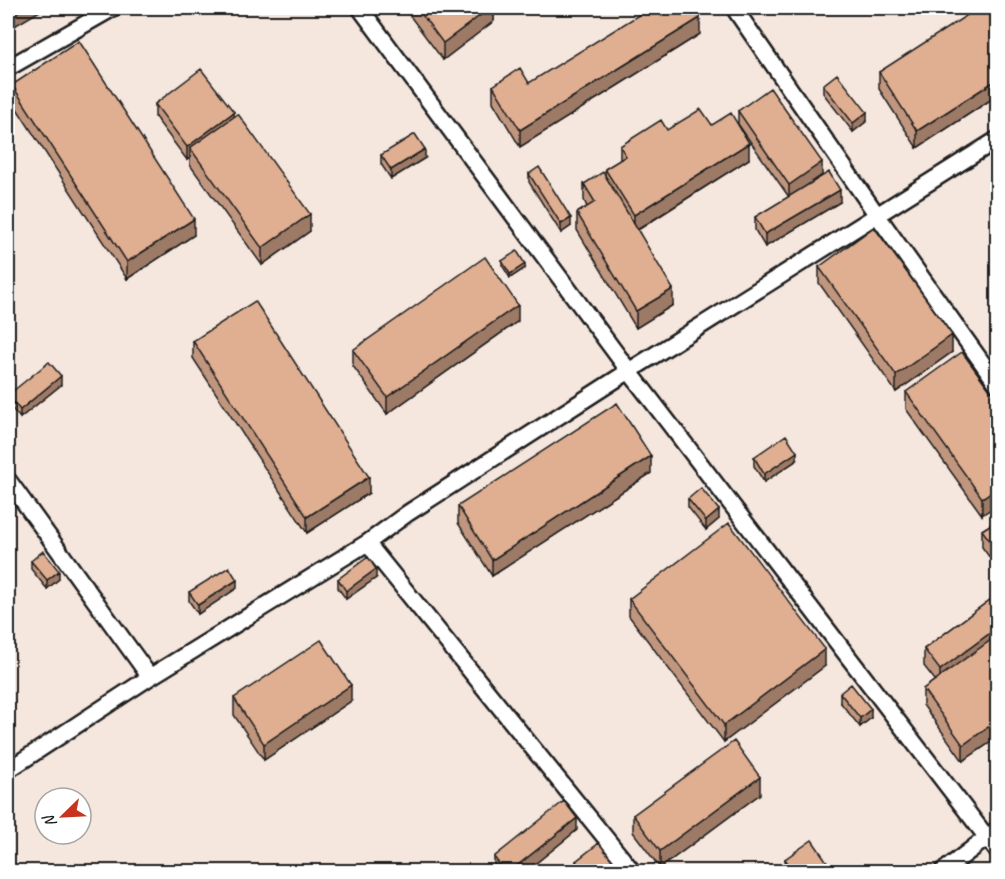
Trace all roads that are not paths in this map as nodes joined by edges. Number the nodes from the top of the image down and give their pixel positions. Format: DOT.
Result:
graph roads {
  1 [pos="113,8"];
  2 [pos="360,8"];
  3 [pos="734,8"];
  4 [pos="8,68"];
  5 [pos="998,139"];
  6 [pos="877,215"];
  7 [pos="629,371"];
  8 [pos="998,385"];
  9 [pos="8,480"];
  10 [pos="367,543"];
  11 [pos="150,677"];
  12 [pos="8,770"];
  13 [pos="992,833"];
  14 [pos="998,852"];
  15 [pos="633,872"];
  16 [pos="942,872"];
  1 -- 4 [label="street"];
  2 -- 7 [label="street"];
  3 -- 6 [label="street"];
  5 -- 6 [label="street"];
  6 -- 7 [label="street"];
  6 -- 8 [label="street"];
  7 -- 10 [label="street"];
  7 -- 13 [label="street"];
  9 -- 11 [label="street"];
  10 -- 11 [label="street"];
  10 -- 15 [label="street"];
  11 -- 12 [label="street"];
  13 -- 14 [label="street"];
  13 -- 16 [label="street"];
}
